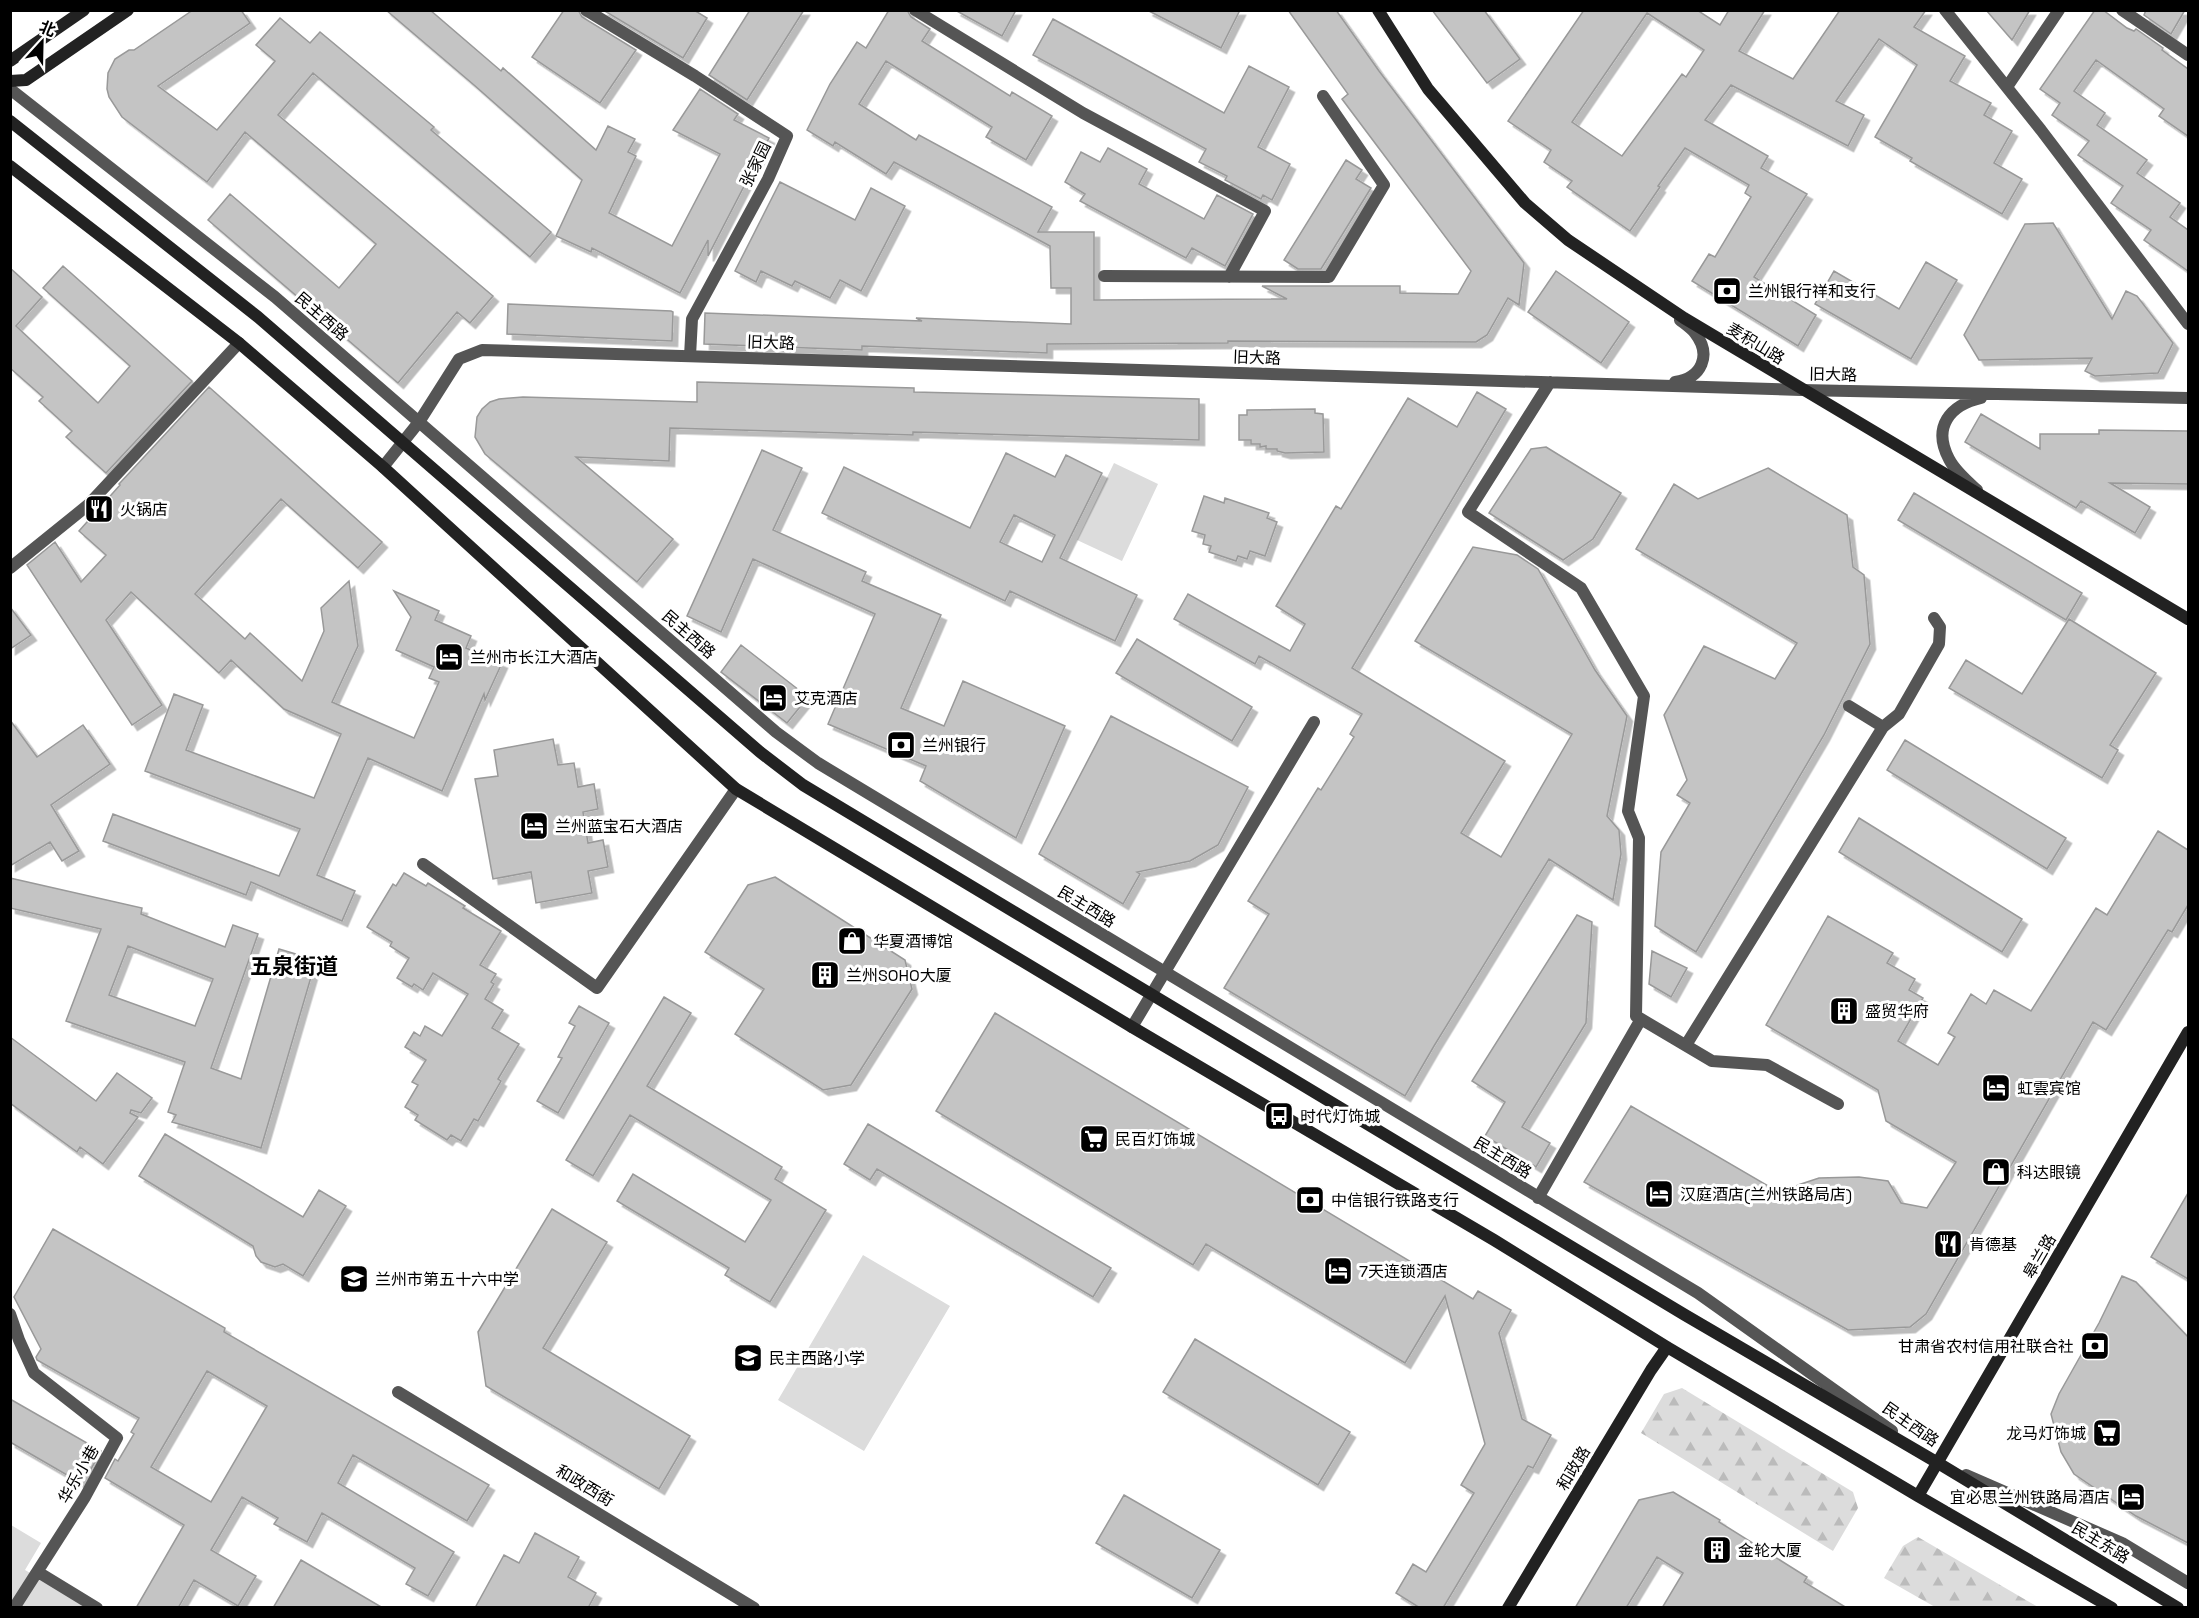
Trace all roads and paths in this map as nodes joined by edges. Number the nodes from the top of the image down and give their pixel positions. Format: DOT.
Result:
graph roads {
  1 [pos="84,10"];
  2 [pos="128,10"];
  3 [pos="586,10"];
  4 [pos="915,10"];
  5 [pos="1378,10"];
  6 [pos="1945,10"];
  7 [pos="2059,10"];
  8 [pos="2122,10"];
  9 [pos="2188,55"];
  10 [pos="10,61"];
  11 [pos="10,81"];
  12 [pos="2007,87"];
  13 [pos="10,89"];
  14 [pos="1323,96"];
  15 [pos="10,121"];
  16 [pos="10,166"];
  17 [pos="1104,276"];
  18 [pos="1229,277"];
  19 [pos="1648,294"];
  20 [pos="2188,324"];
  21 [pos="239,343"];
  22 [pos="690,356"];
  23 [pos="1550,382"];
  24 [pos="1650,385"];
  25 [pos="1800,390"];
  26 [pos="2018,395"];
  27 [pos="2188,398"];
  28 [pos="419,422"];
  29 [pos="403,442"];
  30 [pos="383,467"];
  31 [pos="2004,510"];
  32 [pos="10,568"];
  33 [pos="1934,618"];
  34 [pos="2188,619"];
  35 [pos="1849,706"];
  36 [pos="1314,722"];
  37 [pos="1883,727"];
  38 [pos="736,789"];
  39 [pos="423,864"];
  40 [pos="1166,972"];
  41 [pos="1152,995"];
  42 [pos="1641,1019"];
  43 [pos="1132,1027"];
  44 [pos="2188,1032"];
  45 [pos="1686,1046"];
  46 [pos="1838,1104"];
  47 [pos="1538,1198"];
  48 [pos="10,1314"];
  49 [pos="1667,1347"];
  50 [pos="398,1392"];
  51 [pos="1938,1463"];
  52 [pos="1918,1496"];
  53 [pos="38,1572"];
  54 [pos="2188,1583"];
  55 [pos="2091,1596"];
  56 [pos="2174,1606"];
  57 [pos="14,1608"];
  58 [pos="97,1608"];
  59 [pos="754,1608"];
  60 [pos="1508,1608"];
  61 [pos="2098,1608"];
  62 [pos="2112,1608"];
  1 -- 10 [label="main road"];
  2 -- 11 [label="main road"];
  3 -- 22 [label="street, 张家园"];
  4 -- 18 [label="street"];
  5 -- 19 [label="main road, 麦积山路"];
  6 -- 12 [label="street"];
  7 -- 12 [label="street"];
  8 -- 9 [label="street"];
  12 -- 20 [label="street"];
  13 -- 28 [label="street, 民主西路"];
  14 -- 18 [label="street"];
  15 -- 29 [label="main road, 民主西路"];
  16 -- 21 [label="main road"];
  17 -- 18 [label="street"];
  19 -- 24 [label="street"];
  19 -- 25 [label="main road, 麦积山路"];
  21 -- 30 [label="main road"];
  21 -- 32 [label="street"];
  22 -- 23 [label="street, 旧大路"];
  22 -- 28 [label="street, 旧大路"];
  23 -- 24 [label="street, 旧大路"];
  23 -- 42 [label="street"];
  24 -- 25 [label="street, 旧大路"];
  25 -- 26 [label="street, 旧大路"];
  25 -- 31 [label="main road, 麦积山路"];
  26 -- 27 [label="street, 旧大路"];
  26 -- 31 [label="street"];
  28 -- 29 [label="street, 旧大路"];
  28 -- 40 [label="street, 民主西路"];
  29 -- 30 [label="street, 旧大路"];
  29 -- 41 [label="main road, 民主西路"];
  30 -- 38 [label="main road"];
  31 -- 34 [label="main road, 麦积山路"];
  33 -- 37 [label="street"];
  35 -- 37 [label="street"];
  36 -- 40 [label="street"];
  37 -- 45 [label="street"];
  38 -- 39 [label="street"];
  38 -- 43 [label="main road"];
  40 -- 41 [label="street"];
  40 -- 47 [label="street, 民主西路"];
  41 -- 43 [label="street"];
  41 -- 51 [label="main road, 民主西路"];
  42 -- 45 [label="street"];
  42 -- 47 [label="street"];
  43 -- 49 [label="main road"];
  44 -- 51 [label="main road, 皋兰路"];
  45 -- 46 [label="street"];
  47 -- 51 [label="street, 民主西路"];
  48 -- 53 [label="street, 华乐小巷"];
  49 -- 52 [label="main road"];
  49 -- 60 [label="main road, 和政路"];
  50 -- 59 [label="street, 和政西街"];
  51 -- 52 [label="main road, 皋兰路"];
  51 -- 54 [label="street, 民主东路"];
  51 -- 56 [label="main road, 民主东路"];
  52 -- 55 [label="main road"];
  53 -- 57 [label="street, 华乐小巷"];
  53 -- 58 [label="street"];
  55 -- 61 [label="main road"];
  55 -- 62 [label="main road"];
}
